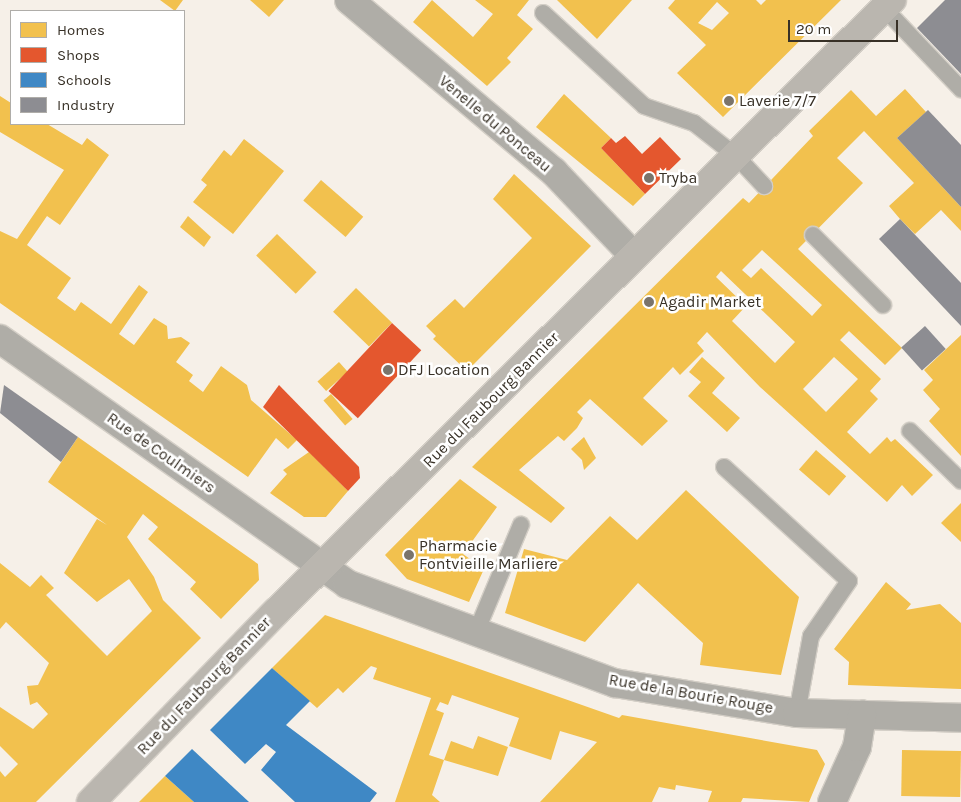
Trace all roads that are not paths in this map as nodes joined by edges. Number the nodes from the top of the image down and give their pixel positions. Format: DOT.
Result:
graph roads {
  1 [pos="349,0"];
  2 [pos="888,4"];
  3 [pos="543,13"];
  4 [pos="961,89"];
  5 [pos="737,157"];
  6 [pos="764,186"];
  7 [pos="813,235"];
  8 [pos="634,256"];
  9 [pos="883,305"];
  10 [pos="0,339"];
  11 [pos="910,431"];
  12 [pos="724,467"];
  13 [pos="961,481"];
  14 [pos="521,525"];
  15 [pos="323,566"];
  16 [pos="477,630"];
  17 [pos="797,713"];
  18 [pos="862,714"];
  19 [pos="961,718"];
  20 [pos="91,802"];
  21 [pos="832,802"];
  1 -- 8 [label="street, Venelle du Ponceau"];
  2 -- 4 [label="lane"];
  2 -- 5 [label="main road, Rue du Faubourg Bannier"];
  3 -- 5 [label="lane"];
  5 -- 6 [label="lane"];
  5 -- 8 [label="main road, Rue du Faubourg Bannier"];
  7 -- 9 [label="lane"];
  8 -- 15 [label="main road, Rue du Faubourg Bannier"];
  10 -- 15 [label="street, Rue de Coulmiers"];
  11 -- 13 [label="lane"];
  12 -- 17 [label="lane"];
  14 -- 16 [label="lane"];
  15 -- 16 [label="street, Rue de la Bourie Rouge"];
  15 -- 20 [label="main road, Rue du Faubourg Bannier"];
  16 -- 17 [label="street, Rue de la Bourie Rouge"];
  17 -- 18 [label="street, Rue de la Bourie Rouge"];
  18 -- 19 [label="street, Rue de la Bourie Rouge"];
  18 -- 21 [label="street"];
}
